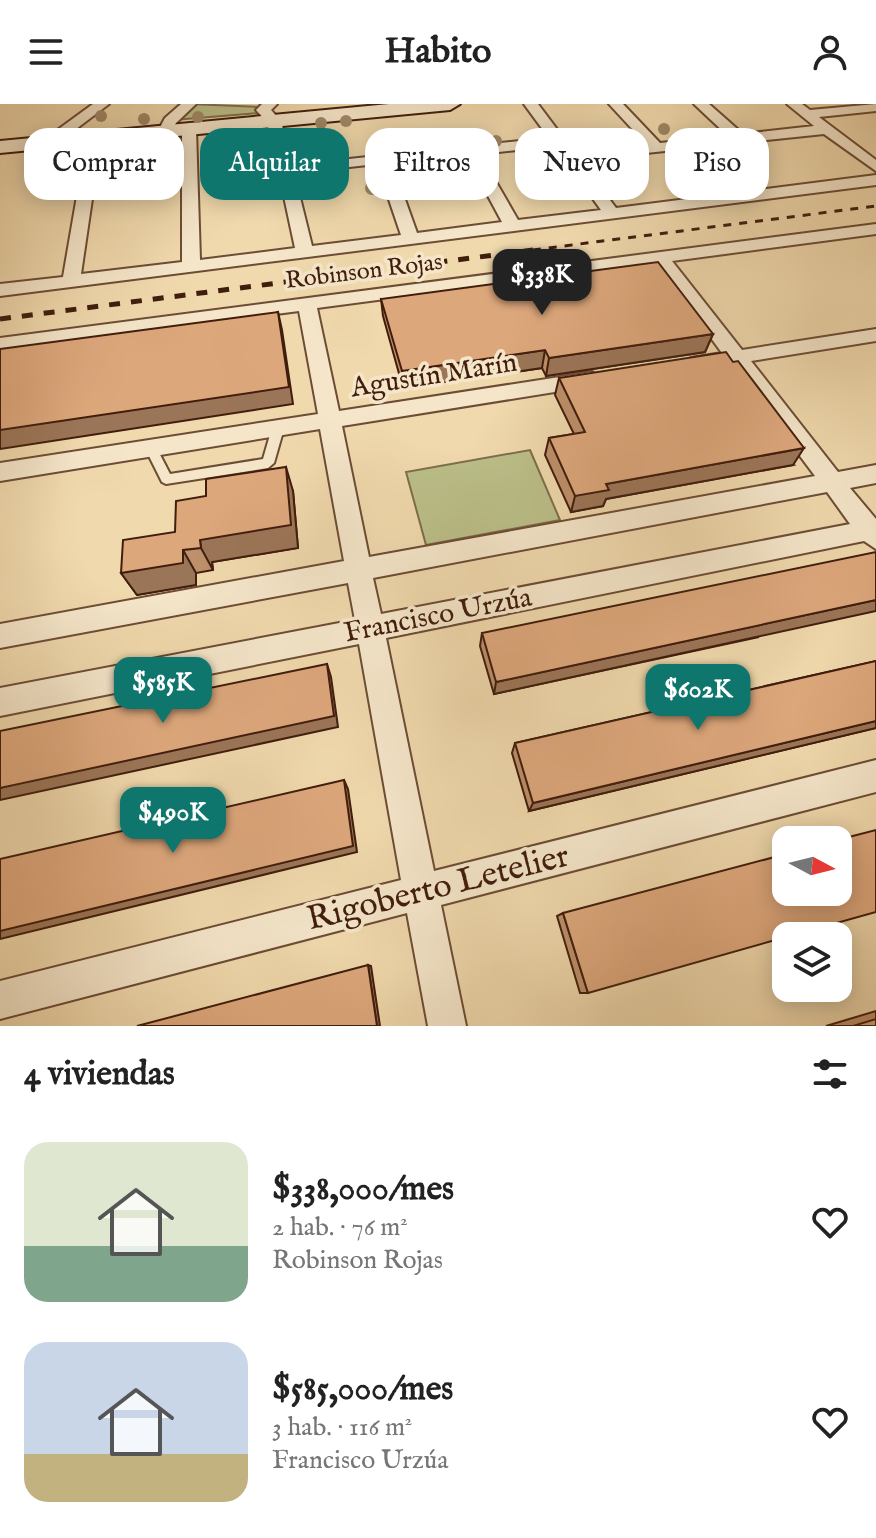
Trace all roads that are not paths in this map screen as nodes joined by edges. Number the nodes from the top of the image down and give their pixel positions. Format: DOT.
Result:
graph roads {
  1 [pos="102,104"];
  2 [pos="189,104"];
  3 [pos="244,104"];
  4 [pos="450,104"];
  5 [pos="531,104"];
  6 [pos="616,104"];
  7 [pos="701,104"];
  8 [pos="794,104"];
  9 [pos="876,107"];
  10 [pos="376,108"];
  11 [pos="270,110"];
  12 [pos="808,114"];
  13 [pos="69,128"];
  14 [pos="166,128"];
  15 [pos="549,128"];
  16 [pos="728,128"];
  17 [pos="184,129"];
  18 [pos="189,129"];
  19 [pos="827,129"];
  20 [pos="769,136"];
  21 [pos="24,145"];
  22 [pos="0,147"];
  23 [pos="665,147"];
  24 [pos="657,148"];
  25 [pos="649,149"];
  26 [pos="876,167"];
  27 [pos="876,180"];
  28 [pos="84,200"];
  29 [pos="291,200"];
  30 [pos="397,200"];
  31 [pos="499,200"];
  32 [pos="602,200"];
  33 [pos="612,213"];
  34 [pos="513,226"];
  35 [pos="876,229"];
  36 [pos="411,239"];
  37 [pos="305,252"];
  38 [pos="660,257"];
  39 [pos="191,266"];
  40 [pos="71,281"];
  41 [pos="0,290"];
  42 [pos="307,303"];
  43 [pos="876,335"];
  44 [pos="0,344"];
  45 [pos="736,357"];
  46 [pos="673,367"];
  47 [pos="610,377"];
  48 [pos="330,420"];
  49 [pos="278,428"];
  50 [pos="151,448"];
  51 [pos="0,472"];
  52 [pos="876,474"];
  53 [pos="833,482"];
  54 [pos="874,533"];
  55 [pos="359,570"];
  56 [pos="370,629"];
  57 [pos="0,636"];
  58 [pos="0,702"];
  59 [pos="876,776"];
  60 [pos="421,892"];
  61 [pos="0,1000"];
  62 [pos="447,1026"];
  1 -- 13 [label="street"];
  2 -- 14 [label="street"];
  3 -- 11 [label="street"];
  4 -- 10 [label="street"];
  5 -- 15 [label="street"];
  6 -- 24 [label="street"];
  7 -- 16 [label="street"];
  8 -- 12 [label="street"];
  9 -- 12 [label="street"];
  10 -- 11 [label="street"];
  11 -- 18 [label="street"];
  12 -- 19 [label="street"];
  17 -- 18 [label="street"];
  18 -- 39 [label="street"];
  19 -- 20 [label="street"];
  19 -- 26 [label="street"];
  21 -- 22 [label="street"];
  23 -- 24 [label="street"];
  24 -- 25 [label="street"];
  27 -- 33 [label="street"];
  28 -- 40 [label="street"];
  29 -- 37 [label="street"];
  30 -- 36 [label="street"];
  31 -- 34 [label="street"];
  32 -- 33 [label="street"];
  33 -- 34 [label="street"];
  34 -- 36 [label="street"];
  35 -- 38 [label="street, Robinson Rojas"];
  36 -- 37 [label="street"];
  37 -- 39 [label="street"];
  38 -- 42 [label="street, Robinson Rojas"];
  38 -- 45 [label="street"];
  39 -- 40 [label="street"];
  40 -- 41 [label="street"];
  42 -- 44 [label="street, Robinson Rojas"];
  42 -- 48 [label="street"];
  43 -- 45 [label="street"];
  45 -- 46 [label="street"];
  45 -- 53 [label="street"];
  47 -- 48 [label="street, Agustín Marín"];
  48 -- 49 [label="street, Agustín Marín"];
  48 -- 55 [label="street"];
  49 -- 50 [label="street, Agustín Marín"];
  49 -- 50 [label="lane"];
  50 -- 51 [label="street, Agustín Marín"];
  52 -- 53 [label="street"];
  53 -- 54 [label="street"];
  53 -- 55 [label="street"];
  54 -- 56 [label="street, Francisco Urzúa"];
  55 -- 56 [label="street"];
  55 -- 57 [label="street"];
  56 -- 58 [label="street, Francisco Urzúa"];
  56 -- 60 [label="street"];
  59 -- 60 [label="street, Rigoberto Letelier"];
  60 -- 61 [label="street, Rigoberto Letelier"];
  60 -- 62 [label="street"];
}
